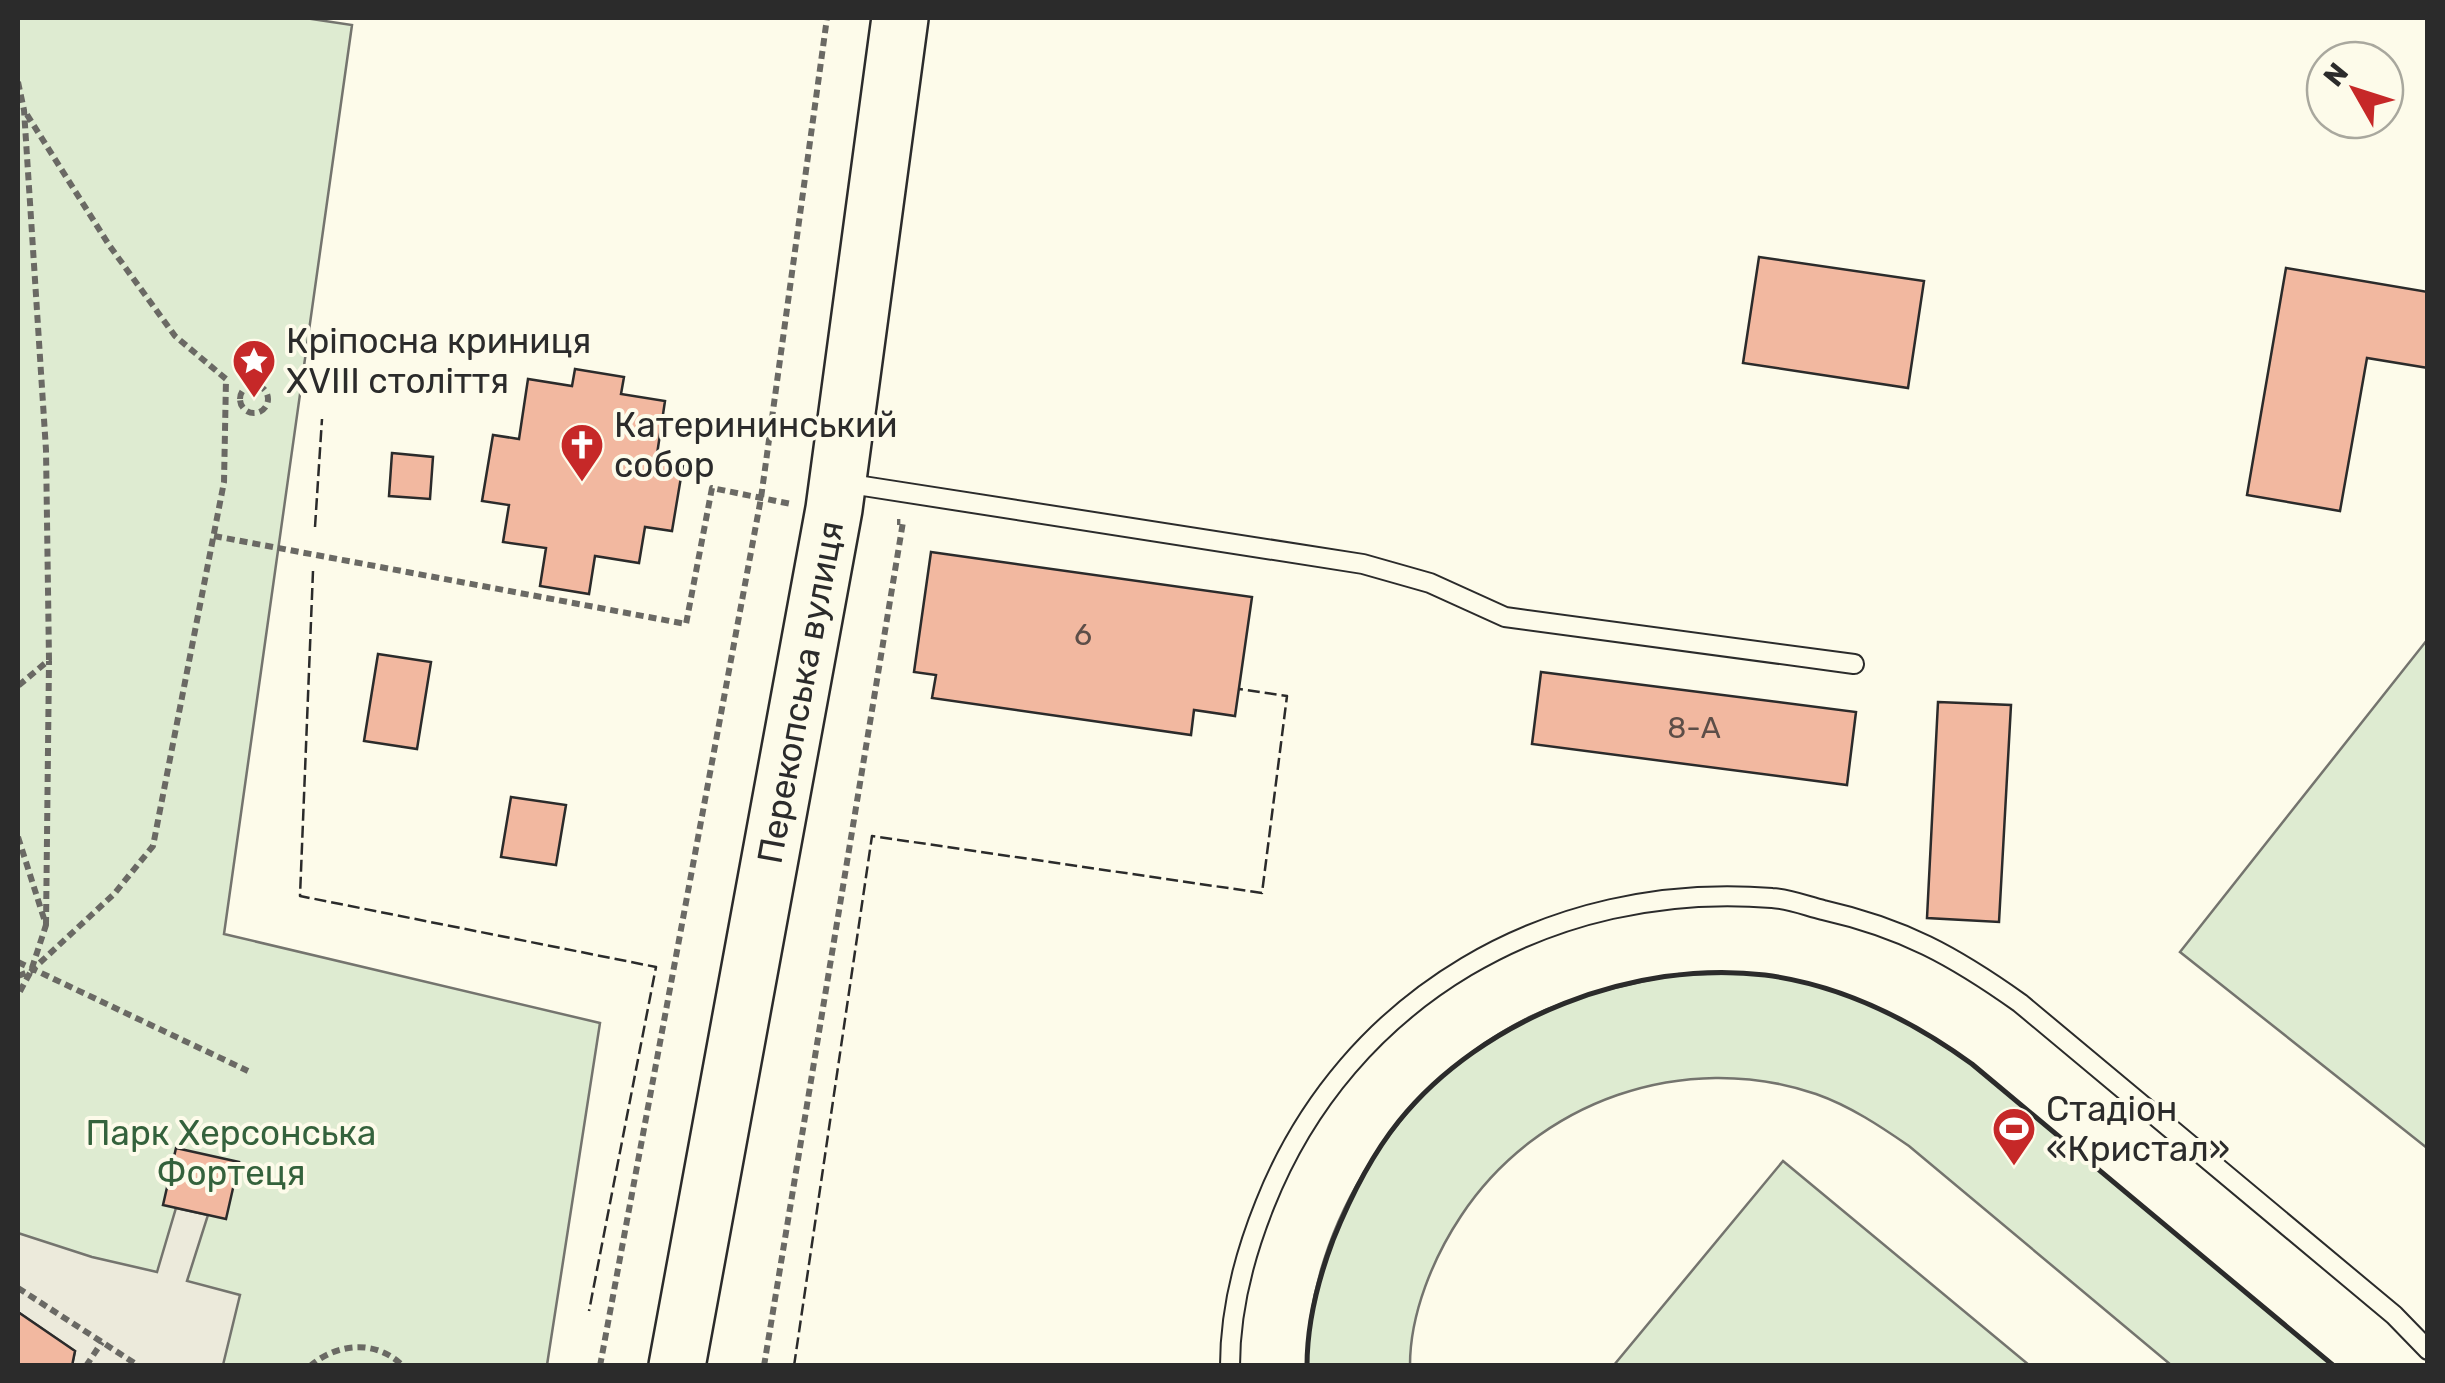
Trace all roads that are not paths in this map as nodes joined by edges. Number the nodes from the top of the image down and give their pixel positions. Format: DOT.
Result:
graph roads {
  1 [pos="900,18"];
  2 [pos="817,493"];
  3 [pos="1854,664"];
  4 [pos="2428,1350"];
  5 [pos="677,1366"];
  6 [pos="1230,1366"];
  1 -- 2 [label="main road, Перекопська вулиця"];
  2 -- 3 [label="lane"];
  2 -- 5 [label="main road, Перекопська вулиця"];
  4 -- 6 [label="lane"];
}
